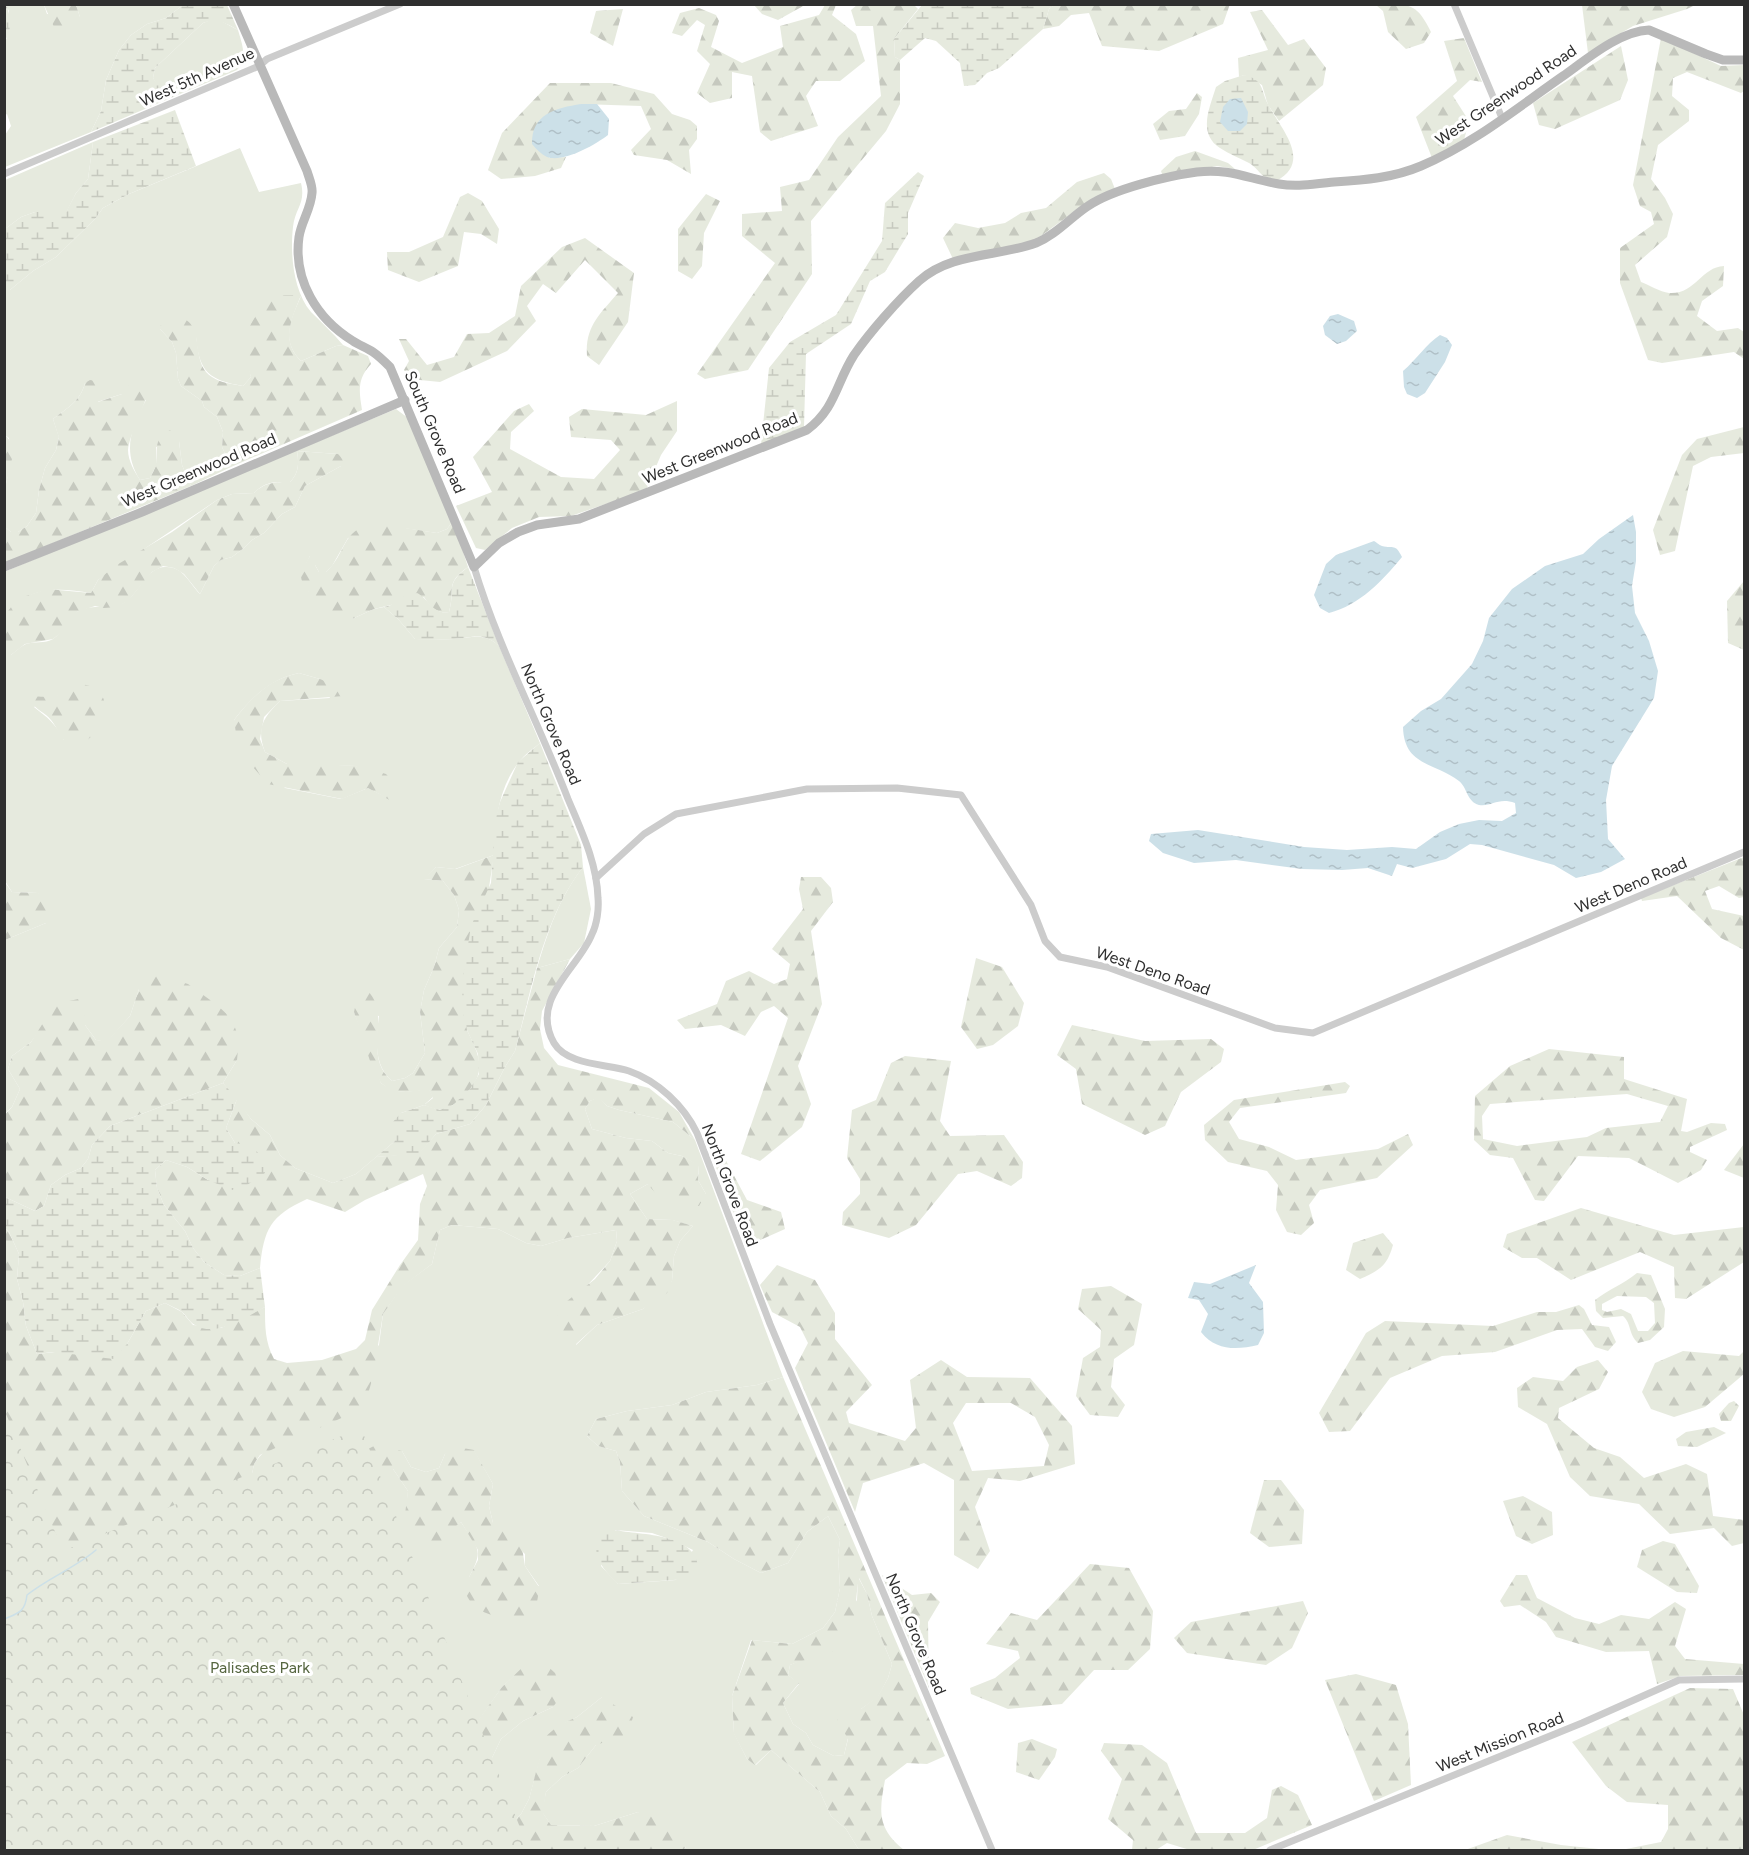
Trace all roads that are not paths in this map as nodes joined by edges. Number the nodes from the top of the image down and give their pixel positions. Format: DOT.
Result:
graph roads {
  1 [pos="233,4"];
  2 [pos="400,4"];
  3 [pos="1454,4"];
  4 [pos="1744,60"];
  5 [pos="259,66"];
  6 [pos="1502,118"];
  7 [pos="4,174"];
  8 [pos="405,400"];
  9 [pos="4,567"];
  10 [pos="474,567"];
  11 [pos="1744,852"];
  12 [pos="596,878"];
  13 [pos="1744,1679"];
  14 [pos="992,1851"];
  15 [pos="1270,1851"];
  1 -- 5 [label="street, South Grove Road"];
  2 -- 5 [label="street, West 5th Avenue"];
  3 -- 6 [label="street"];
  4 -- 6 [label="street, West Greenwood Road"];
  5 -- 7 [label="street, West 5th Avenue"];
  5 -- 8 [label="street, South Grove Road"];
  6 -- 10 [label="street, West Greenwood Road"];
  8 -- 9 [label="street, West Greenwood Road"];
  8 -- 10 [label="street, South Grove Road"];
  10 -- 12 [label="street, North Grove Road"];
  11 -- 12 [label="street, West Deno Road"];
  12 -- 14 [label="street, North Grove Road"];
  13 -- 15 [label="street, West Mission Road"];
}
